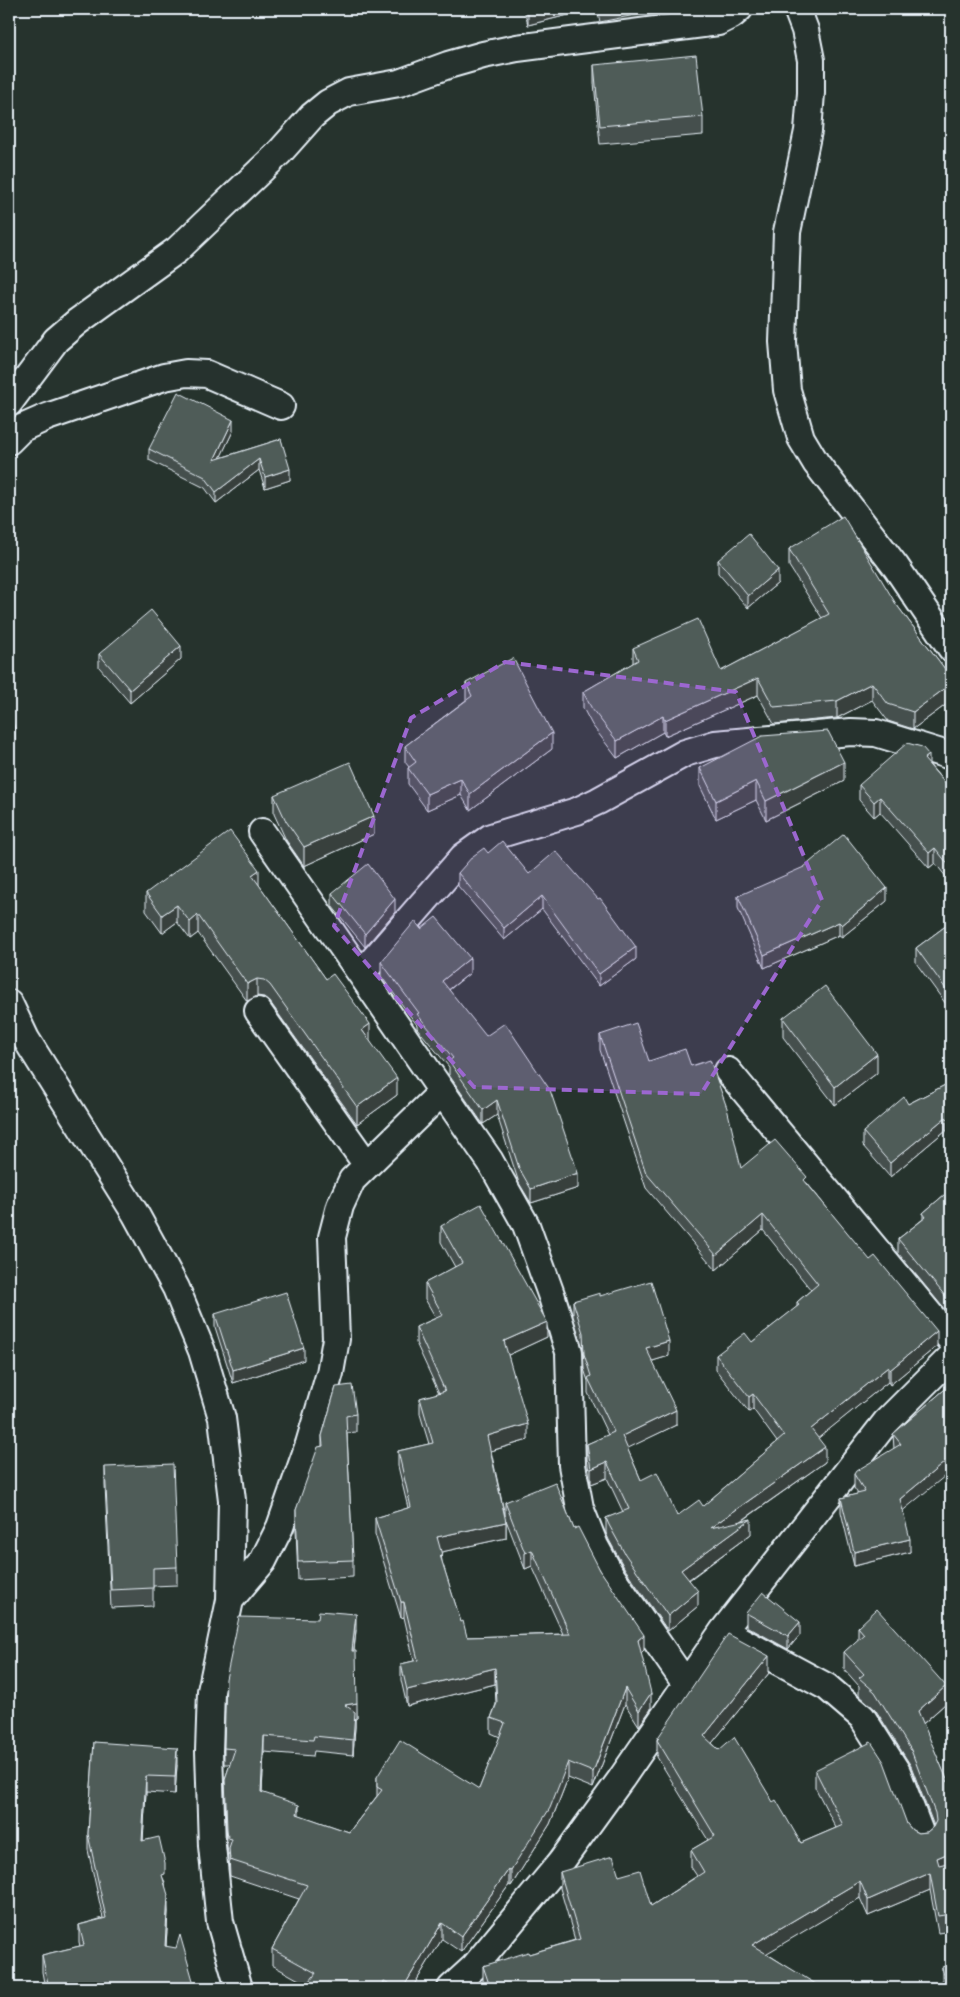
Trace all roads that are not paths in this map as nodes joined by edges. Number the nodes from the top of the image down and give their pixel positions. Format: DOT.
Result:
graph roads {
  1 [pos="739,9"];
  2 [pos="797,9"];
  3 [pos="9,403"];
  4 [pos="281,406"];
  5 [pos="9,441"];
  6 [pos="951,648"];
  7 [pos="951,756"];
  8 [pos="262,832"];
  9 [pos="361,974"];
  10 [pos="9,1003"];
  11 [pos="258,1011"];
  12 [pos="728,1071"];
  13 [pos="441,1093"];
  14 [pos="367,1164"];
  15 [pos="951,1340"];
  16 [pos="951,1357"];
  17 [pos="230,1600"];
  18 [pos="724,1631"];
  19 [pos="686,1684"];
  20 [pos="921,1835"];
  21 [pos="239,1988"];
  22 [pos="451,1988"];
  1 -- 3 [label="street"];
  2 -- 6 [label="street"];
  4 -- 5 [label="street"];
  7 -- 9 [label="street"];
  8 -- 9 [label="street"];
  9 -- 13 [label="street"];
  10 -- 17 [label="street"];
  11 -- 14 [label="street"];
  12 -- 15 [label="street"];
  13 -- 14 [label="street"];
  13 -- 19 [label="street"];
  14 -- 17 [label="street"];
  16 -- 18 [label="street"];
  17 -- 21 [label="street"];
  18 -- 19 [label="street"];
  18 -- 20 [label="street"];
  19 -- 22 [label="street"];
}
